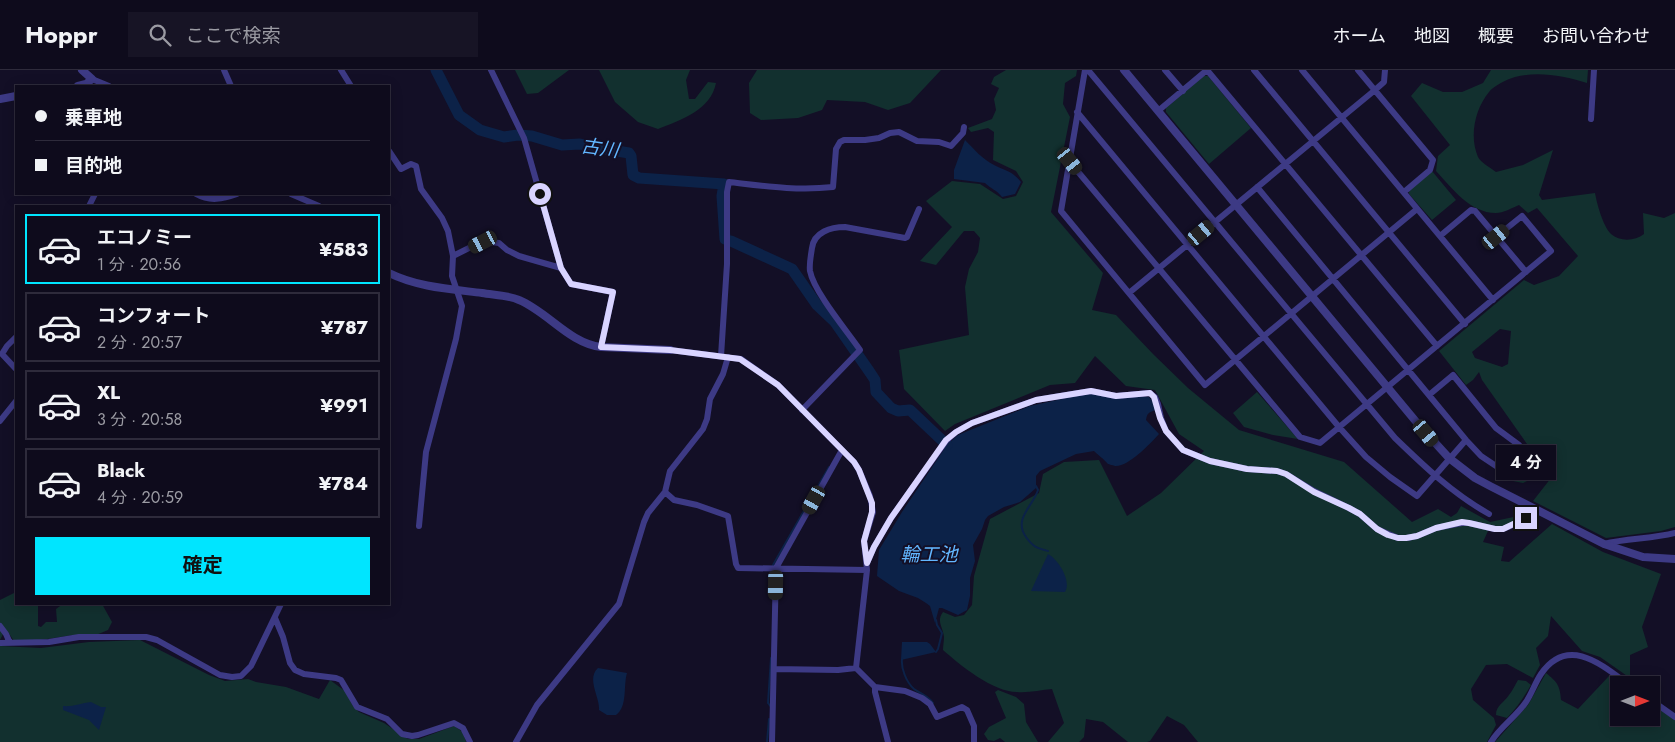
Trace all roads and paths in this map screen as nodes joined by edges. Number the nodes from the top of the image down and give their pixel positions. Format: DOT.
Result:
graph roads {
  1 [pos="82,70"];
  2 [pos="224,70"];
  3 [pos="341,70"];
  4 [pos="491,70"];
  5 [pos="1087,70"];
  6 [pos="1124,70"];
  7 [pos="1165,70"];
  8 [pos="1207,70"];
  9 [pos="1254,70"];
  10 [pos="1302,70"];
  11 [pos="1358,70"];
  12 [pos="1385,70"];
  13 [pos="1594,70"];
  14 [pos="92,79"];
  15 [pos="82,85"];
  16 [pos="107,85"];
  17 [pos="231,85"];
  18 [pos="350,85"];
  19 [pos="1375,90"];
  20 [pos="1182,91"];
  21 [pos="15,96"];
  22 [pos="0,99"];
  23 [pos="1158,111"];
  24 [pos="1077,112"];
  25 [pos="1342,117"];
  26 [pos="1591,119"];
  27 [pos="964,126"];
  28 [pos="1313,140"];
  29 [pos="390,152"];
  30 [pos="1070,161"];
  31 [pos="1285,163"];
  32 [pos="1257,187"];
  33 [pos="1404,192"];
  34 [pos="199,195"];
  35 [pos="234,195"];
  36 [pos="293,195"];
  37 [pos="1236,204"];
  38 [pos="317,205"];
  39 [pos="919,209"];
  40 [pos="1417,209"];
  41 [pos="1215,222"];
  42 [pos="1389,232"];
  43 [pos="1440,236"];
  44 [pos="1496,237"];
  45 [pos="1188,245"];
  46 [pos="453,256"];
  47 [pos="1361,256"];
  48 [pos="561,268"];
  49 [pos="1159,268"];
  50 [pos="390,272"];
  51 [pos="1526,272"];
  52 [pos="1333,279"];
  53 [pos="457,290"];
  54 [pos="1129,293"];
  55 [pos="1312,296"];
  56 [pos="1493,300"];
  57 [pos="1291,314"];
  58 [pos="1465,324"];
  59 [pos="1264,336"];
  60 [pos="15,338"];
  61 [pos="1437,346"];
  62 [pos="601,347"];
  63 [pos="670,350"];
  64 [pos="725,357"];
  65 [pos="1235,360"];
  66 [pos="15,368"];
  67 [pos="1408,370"];
  68 [pos="1388,388"];
  69 [pos="1429,395"];
  70 [pos="15,402"];
  71 [pos="1367,405"];
  72 [pos="802,410"];
  73 [pos="0,421"];
  74 [pos="1339,428"];
  75 [pos="1466,440"];
  76 [pos="842,450"];
  77 [pos="1449,458"];
  78 [pos="1434,476"];
  79 [pos="666,492"];
  80 [pos="1536,510"];
  81 [pos="1489,514"];
  82 [pos="420,526"];
  83 [pos="1675,533"];
  84 [pos="1604,544"];
  85 [pos="1675,559"];
  86 [pos="867,566"];
  87 [pos="776,568"];
  88 [pos="281,605"];
  89 [pos="275,618"];
  90 [pos="0,626"];
  91 [pos="0,643"];
  92 [pos="10,643"];
  93 [pos="856,668"];
  94 [pos="774,669"];
  95 [pos="1616,676"];
  96 [pos="875,687"];
  97 [pos="1660,706"];
  98 [pos="1675,717"];
  99 [pos="470,742"];
  100 [pos="516,742"];
  101 [pos="772,742"];
  102 [pos="888,742"];
  103 [pos="974,742"];
  104 [pos="1491,742"];
  1 -- 14 [label="street"];
  2 -- 17 [label="street"];
  3 -- 18 [label="street"];
  4 -- 48 [label="street"];
  5 -- 24 [label="street"];
  5 -- 41 [label="street"];
  6 -- 23 [label="street"];
  7 -- 20 [label="street"];
  8 -- 20 [label="street"];
  8 -- 31 [label="street"];
  9 -- 28 [label="street"];
  10 -- 25 [label="street"];
  11 -- 19 [label="street"];
  12 -- 19 [label="street"];
  13 -- 26 [label="street"];
  14 -- 15 [label="street"];
  14 -- 16 [label="street"];
  19 -- 25 [label="street"];
  19 -- 33 [label="street"];
  20 -- 23 [label="street"];
  21 -- 22 [label="street"];
  23 -- 37 [label="street"];
  24 -- 30 [label="street"];
  24 -- 45 [label="street"];
  25 -- 28 [label="street"];
  25 -- 33 [label="street"];
  27 -- 64 [label="street"];
  28 -- 31 [label="street"];
  28 -- 42 [label="street"];
  29 -- 46 [label="street"];
  30 -- 49 [label="street"];
  30 -- 54 [label="street"];
  31 -- 32 [label="street"];
  31 -- 47 [label="street"];
  32 -- 37 [label="street"];
  32 -- 52 [label="street"];
  33 -- 40 [label="street"];
  34 -- 35 [label="street"];
  36 -- 38 [label="street"];
  37 -- 41 [label="street"];
  37 -- 55 [label="street"];
  39 -- 72 [label="street"];
  40 -- 42 [label="street"];
  40 -- 43 [label="street"];
  41 -- 45 [label="street"];
  41 -- 57 [label="street"];
  42 -- 47 [label="street"];
  42 -- 58 [label="street"];
  43 -- 44 [label="street"];
  43 -- 56 [label="street"];
  44 -- 51 [label="street"];
  44 -- 51 [label="street"];
  45 -- 49 [label="street"];
  45 -- 59 [label="street"];
  46 -- 48 [label="street"];
  46 -- 53 [label="street"];
  47 -- 52 [label="street"];
  47 -- 61 [label="street"];
  48 -- 62 [label="street"];
  49 -- 54 [label="street"];
  49 -- 65 [label="street"];
  50 -- 53 [label="street"];
  51 -- 56 [label="street"];
  52 -- 55 [label="street"];
  52 -- 67 [label="street"];
  53 -- 62 [label="street"];
  53 -- 82 [label="street"];
  54 -- 65 [label="street"];
  55 -- 57 [label="street"];
  55 -- 68 [label="street"];
  56 -- 58 [label="street"];
  57 -- 59 [label="street"];
  57 -- 71 [label="street"];
  58 -- 61 [label="street"];
  59 -- 65 [label="street"];
  59 -- 74 [label="street"];
  60 -- 66 [label="street"];
  61 -- 67 [label="street"];
  62 -- 63 [label="street"];
  63 -- 64 [label="street"];
  64 -- 72 [label="street"];
  64 -- 79 [label="street"];
  65 -- 74 [label="street"];
  67 -- 68 [label="street"];
  67 -- 69 [label="street"];
  68 -- 71 [label="street"];
  68 -- 77 [label="street"];
  69 -- 75 [label="street"];
  69 -- 75 [label="street"];
  70 -- 73 [label="street"];
  71 -- 74 [label="street"];
  71 -- 78 [label="street"];
  72 -- 76 [label="street"];
  74 -- 78 [label="street"];
  75 -- 77 [label="street"];
  76 -- 86 [label="street"];
  76 -- 87 [label="street"];
  77 -- 78 [label="street"];
  77 -- 80 [label="street"];
  78 -- 81 [label="street"];
  79 -- 87 [label="street"];
  79 -- 100 [label="street"];
  80 -- 84 [label="street"];
  80 -- 86 [label="street"];
  83 -- 84 [label="street"];
  84 -- 85 [label="street"];
  86 -- 87 [label="street"];
  86 -- 93 [label="street"];
  87 -- 94 [label="street"];
  88 -- 89 [label="street"];
  89 -- 92 [label="street"];
  89 -- 99 [label="street"];
  90 -- 92 [label="street"];
  91 -- 92 [label="street"];
  93 -- 94 [label="street"];
  93 -- 96 [label="street"];
  94 -- 101 [label="street"];
  95 -- 104 [label="street"];
  96 -- 102 [label="street"];
  96 -- 103 [label="street"];
  97 -- 98 [label="street"];
}
